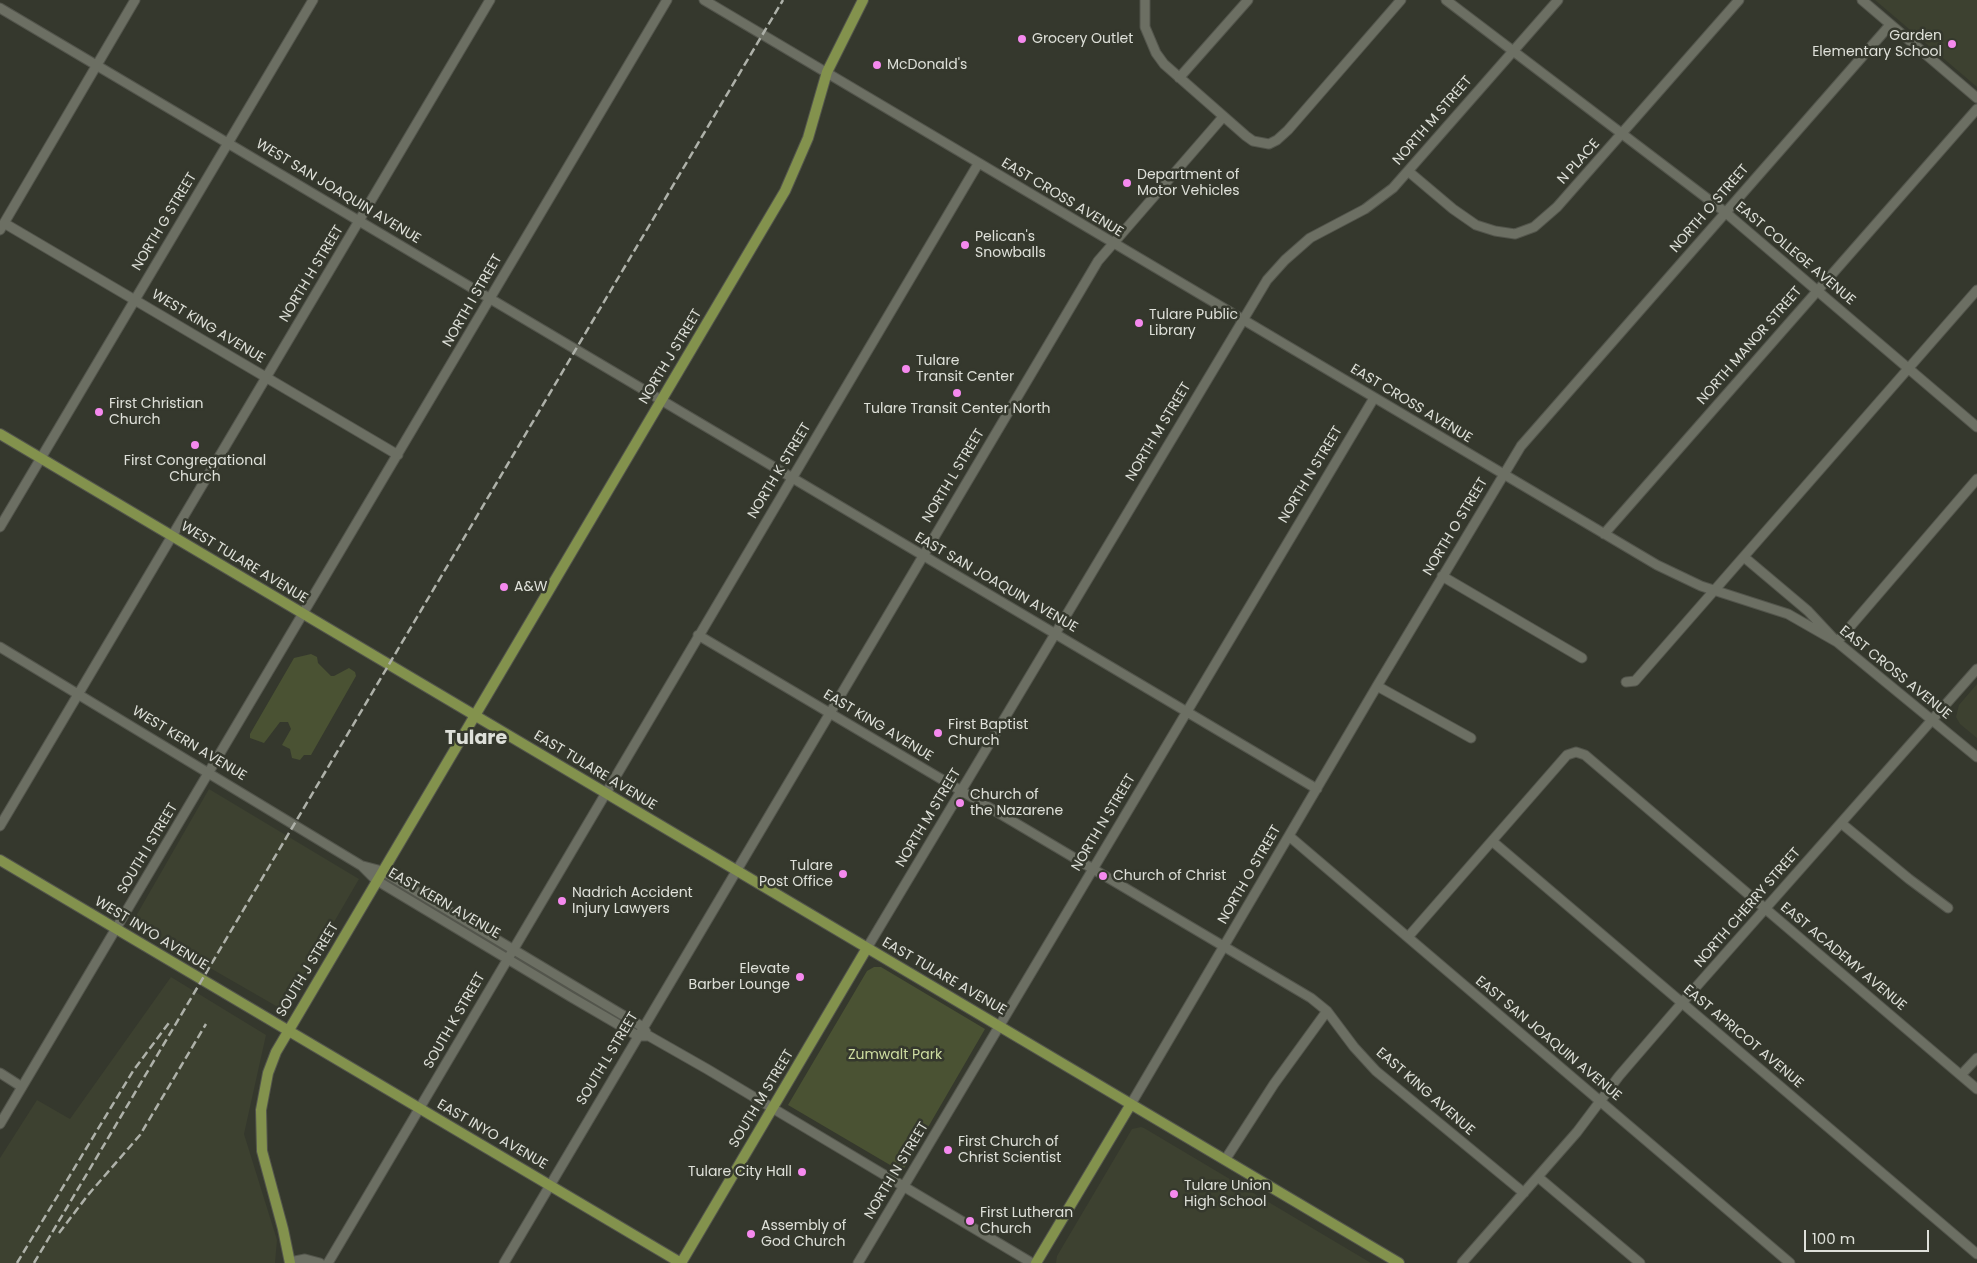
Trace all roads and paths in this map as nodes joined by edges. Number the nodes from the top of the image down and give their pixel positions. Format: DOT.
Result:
graph roads {
  1 [pos="135,0"];
  2 [pos="313,0"];
  3 [pos="490,0"];
  4 [pos="667,0"];
  5 [pos="704,0"];
  6 [pos="863,0"];
  7 [pos="1145,0"];
  8 [pos="1248,0"];
  9 [pos="1401,0"];
  10 [pos="1446,0"];
  11 [pos="1558,0"];
  12 [pos="1739,0"];
  13 [pos="1862,0"];
  14 [pos="0,8"];
  15 [pos="1890,24"];
  16 [pos="1512,52"];
  17 [pos="96,64"];
  18 [pos="827,72"];
  19 [pos="1179,78"];
  20 [pos="1977,98"];
  21 [pos="1977,109"];
  22 [pos="1223,117"];
  23 [pos="1621,135"];
  24 [pos="228,142"];
  25 [pos="978,164"];
  26 [pos="1408,171"];
  27 [pos="1725,212"];
  28 [pos="359,220"];
  29 [pos="2,226"];
  30 [pos="1112,243"];
  31 [pos="1817,290"];
  32 [pos="1977,290"];
  33 [pos="490,299"];
  34 [pos="135,300"];
  35 [pos="1242,319"];
  36 [pos="1908,369"];
  37 [pos="266,378"];
  38 [pos="1374,398"];
  39 [pos="661,400"];
  40 [pos="1977,427"];
  41 [pos="0,434"];
  42 [pos="398,455"];
  43 [pos="41,458"];
  44 [pos="1503,474"];
  45 [pos="792,478"];
  46 [pos="1977,479"];
  47 [pos="0,527"];
  48 [pos="1604,534"];
  49 [pos="172,536"];
  50 [pos="923,555"];
  51 [pos="1744,557"];
  52 [pos="1442,576"];
  53 [pos="1714,590"];
  54 [pos="304,615"];
  55 [pos="1054,632"];
  56 [pos="698,635"];
  57 [pos="1837,642"];
  58 [pos="0,647"];
  59 [pos="1582,658"];
  60 [pos="1977,669"];
  61 [pos="1626,682"];
  62 [pos="1377,686"];
  63 [pos="79,693"];
  64 [pos="1186,712"];
  65 [pos="830,713"];
  66 [pos="474,715"];
  67 [pos="1932,720"];
  68 [pos="1471,738"];
  69 [pos="1977,757"];
  70 [pos="210,773"];
  71 [pos="1317,789"];
  72 [pos="961,791"];
  73 [pos="606,794"];
  74 [pos="1841,822"];
  75 [pos="0,826"];
  76 [pos="1289,836"];
  77 [pos="1492,841"];
  78 [pos="0,860"];
  79 [pos="362,866"];
  80 [pos="1092,868"];
  81 [pos="382,871"];
  82 [pos="738,871"];
  83 [pos="376,880"];
  84 [pos="1948,908"];
  85 [pos="1765,909"];
  86 [pos="116,929"];
  87 [pos="1408,937"];
  88 [pos="1224,946"];
  89 [pos="867,948"];
  90 [pos="513,950"];
  91 [pos="508,958"];
  92 [pos="1681,1004"];
  93 [pos="1327,1011"];
  94 [pos="1000,1026"];
  95 [pos="643,1027"];
  96 [pos="288,1030"];
  97 [pos="638,1036"];
  98 [pos="649,1036"];
  99 [pos="1977,1058"];
  100 [pos="0,1073"];
  101 [pos="1961,1075"];
  102 [pos="22,1087"];
  103 [pos="1977,1089"];
  104 [pos="1600,1102"];
  105 [pos="1131,1104"];
  106 [pos="773,1108"];
  107 [pos="420,1109"];
  108 [pos="0,1124"];
  109 [pos="1225,1160"];
  110 [pos="1538,1177"];
  111 [pos="550,1185"];
  112 [pos="904,1186"];
  113 [pos="1524,1193"];
  114 [pos="1977,1254"];
  115 [pos="290,1263"];
  116 [pos="320,1263"];
  117 [pos="328,1263"];
  118 [pos="504,1263"];
  119 [pos="682,1263"];
  120 [pos="858,1263"];
  121 [pos="1032,1263"];
  122 [pos="1036,1263"];
  123 [pos="1399,1263"];
  124 [pos="1462,1263"];
  125 [pos="1640,1263"];
  126 [pos="1790,1263"];
  1 -- 17 [label="street"];
  2 -- 24 [label="street, NORTH G STREET"];
  3 -- 28 [label="street, NORTH H STREET"];
  4 -- 33 [label="street, NORTH I STREET"];
  5 -- 18 [label="street, EAST CROSS AVENUE"];
  6 -- 18 [label="main road, NORTH J STREET"];
  7 -- 19 [label="street"];
  8 -- 19 [label="street"];
  9 -- 22 [label="street"];
  10 -- 16 [label="street, EAST COLLEGE AVENUE"];
  11 -- 16 [label="street, NORTH M STREET"];
  12 -- 23 [label="street, N PLACE"];
  13 -- 15 [label="street"];
  14 -- 17 [label="street, WEST SAN JOAQUIN AVENUE"];
  15 -- 20 [label="street"];
  15 -- 27 [label="street, NORTH O STREET"];
  16 -- 23 [label="street, EAST COLLEGE AVENUE"];
  16 -- 26 [label="street, NORTH M STREET"];
  17 -- 24 [label="street, WEST SAN JOAQUIN AVENUE"];
  17 -- 29 [label="street"];
  18 -- 25 [label="street, EAST CROSS AVENUE"];
  18 -- 39 [label="main road, NORTH J STREET"];
  19 -- 22 [label="street"];
  21 -- 31 [label="street, NORTH MANOR STREET"];
  22 -- 30 [label="street, NORTH L STREET"];
  23 -- 26 [label="street, N PLACE"];
  23 -- 27 [label="street, EAST COLLEGE AVENUE"];
  24 -- 28 [label="street, WEST SAN JOAQUIN AVENUE"];
  24 -- 34 [label="street, NORTH G STREET"];
  25 -- 30 [label="street, EAST CROSS AVENUE"];
  25 -- 45 [label="street, NORTH K STREET"];
  26 -- 35 [label="street, NORTH M STREET"];
  27 -- 31 [label="street, EAST COLLEGE AVENUE"];
  27 -- 44 [label="street, NORTH O STREET"];
  28 -- 33 [label="street, WEST SAN JOAQUIN AVENUE"];
  28 -- 37 [label="street, NORTH H STREET"];
  29 -- 34 [label="street, WEST KING AVENUE"];
  30 -- 35 [label="street, EAST CROSS AVENUE"];
  30 -- 50 [label="street, NORTH L STREET"];
  31 -- 36 [label="street, EAST COLLEGE AVENUE"];
  31 -- 48 [label="street, NORTH MANOR STREET"];
  32 -- 36 [label="street"];
  33 -- 39 [label="street, WEST SAN JOAQUIN AVENUE"];
  33 -- 42 [label="street, NORTH I STREET"];
  34 -- 37 [label="street, WEST KING AVENUE"];
  34 -- 43 [label="street, NORTH G STREET"];
  35 -- 38 [label="street, EAST CROSS AVENUE"];
  35 -- 55 [label="street, NORTH M STREET"];
  36 -- 40 [label="street, EAST COLLEGE AVENUE"];
  36 -- 51 [label="street"];
  37 -- 42 [label="street, WEST KING AVENUE"];
  37 -- 49 [label="street, NORTH H STREET"];
  38 -- 44 [label="street, EAST CROSS AVENUE"];
  38 -- 64 [label="street, NORTH N STREET"];
  39 -- 45 [label="street, EAST SAN JOAQUIN AVENUE"];
  39 -- 66 [label="main road, NORTH J STREET"];
  41 -- 43 [label="main road, WEST TULARE AVENUE"];
  42 -- 54 [label="street, NORTH I STREET"];
  43 -- 47 [label="street, NORTH G STREET"];
  43 -- 49 [label="main road, WEST TULARE AVENUE"];
  44 -- 48 [label="street, EAST CROSS AVENUE"];
  44 -- 52 [label="street, NORTH O STREET"];
  45 -- 50 [label="street, EAST SAN JOAQUIN AVENUE"];
  45 -- 56 [label="street, NORTH K STREET"];
  46 -- 57 [label="street"];
  48 -- 53 [label="street, EAST CROSS AVENUE"];
  49 -- 54 [label="main road, WEST TULARE AVENUE"];
  49 -- 63 [label="street, NORTH H STREET"];
  50 -- 55 [label="street, EAST SAN JOAQUIN AVENUE"];
  50 -- 65 [label="street, NORTH L STREET"];
  51 -- 53 [label="street"];
  51 -- 57 [label="street"];
  52 -- 59 [label="street"];
  52 -- 62 [label="street, NORTH O STREET"];
  53 -- 57 [label="street, EAST CROSS AVENUE"];
  53 -- 61 [label="street"];
  54 -- 66 [label="main road, WEST TULARE AVENUE"];
  54 -- 70 [label="street, SOUTH I STREET"];
  55 -- 64 [label="street, EAST SAN JOAQUIN AVENUE"];
  55 -- 72 [label="street, NORTH M STREET"];
  56 -- 65 [label="street, EAST KING AVENUE"];
  56 -- 73 [label="street, NORTH K STREET"];
  57 -- 67 [label="street, EAST CROSS AVENUE"];
  58 -- 63 [label="street, WEST KERN AVENUE"];
  60 -- 67 [label="street, NORTH CHERRY STREET"];
  62 -- 68 [label="street"];
  62 -- 71 [label="street, NORTH O STREET"];
  63 -- 70 [label="street, WEST KERN AVENUE"];
  63 -- 75 [label="street, NORTH H STREET"];
  64 -- 71 [label="street, EAST SAN JOAQUIN AVENUE"];
  64 -- 80 [label="street, NORTH N STREET"];
  65 -- 72 [label="street, EAST KING AVENUE"];
  65 -- 82 [label="street, NORTH L STREET"];
  66 -- 73 [label="main road, EAST TULARE AVENUE"];
  66 -- 81 [label="main road, SOUTH J STREET"];
  67 -- 69 [label="street, EAST CROSS AVENUE"];
  67 -- 74 [label="street, NORTH CHERRY STREET"];
  70 -- 79 [label="street, WEST KERN AVENUE"];
  70 -- 86 [label="street, SOUTH I STREET"];
  71 -- 76 [label="street, NORTH O STREET"];
  72 -- 80 [label="street, EAST KING AVENUE"];
  72 -- 89 [label="street, NORTH M STREET"];
  73 -- 82 [label="main road, EAST TULARE AVENUE"];
  73 -- 90 [label="street, SOUTH K STREET"];
  74 -- 84 [label="street"];
  74 -- 85 [label="street, NORTH CHERRY STREET"];
  76 -- 87 [label="street, EAST SAN JOAQUIN AVENUE"];
  76 -- 88 [label="street, NORTH O STREET"];
  77 -- 85 [label="street, EAST ACADEMY AVENUE"];
  77 -- 87 [label="street"];
  77 -- 92 [label="street, EAST APRICOT AVENUE"];
  78 -- 86 [label="main road, WEST INYO AVENUE"];
  79 -- 81 [label="street, EAST KERN AVENUE"];
  79 -- 83 [label="street, EAST KERN AVENUE"];
  80 -- 88 [label="street, EAST KING AVENUE"];
  80 -- 94 [label="street, NORTH N STREET"];
  81 -- 83 [label="main road, SOUTH J STREET"];
  81 -- 90 [label="street, EAST KERN AVENUE"];
  82 -- 89 [label="main road, EAST TULARE AVENUE"];
  82 -- 95 [label="street, SOUTH L STREET"];
  83 -- 91 [label="street, EAST KERN AVENUE"];
  83 -- 96 [label="main road, SOUTH J STREET"];
  85 -- 92 [label="street, NORTH CHERRY STREET"];
  85 -- 101 [label="street, EAST ACADEMY AVENUE"];
  86 -- 96 [label="main road, WEST INYO AVENUE"];
  86 -- 102 [label="street, SOUTH I STREET"];
  87 -- 104 [label="street, EAST SAN JOAQUIN AVENUE"];
  88 -- 93 [label="street, EAST KING AVENUE"];
  88 -- 105 [label="street, NORTH O STREET"];
  89 -- 94 [label="main road, EAST TULARE AVENUE"];
  89 -- 106 [label="main road, SOUTH M STREET"];
  90 -- 91 [label="street, SOUTH K STREET"];
  90 -- 95 [label="street, EAST KERN AVENUE"];
  91 -- 97 [label="street, EAST KERN AVENUE"];
  91 -- 107 [label="street, SOUTH K STREET"];
  92 -- 104 [label="street, NORTH CHERRY STREET"];
  92 -- 114 [label="street, EAST APRICOT AVENUE"];
  93 -- 109 [label="street"];
  93 -- 113 [label="street, EAST KING AVENUE"];
  94 -- 105 [label="main road, EAST TULARE AVENUE"];
  94 -- 112 [label="street, NORTH N STREET"];
  95 -- 97 [label="street, SOUTH L STREET"];
  95 -- 98 [label="street, EAST KERN AVENUE"];
  96 -- 107 [label="main road, EAST INYO AVENUE"];
  96 -- 115 [label="main road, SOUTH J STREET"];
  97 -- 98 [label="street"];
  97 -- 111 [label="street, SOUTH L STREET"];
  98 -- 106 [label="street, EAST KERN AVENUE"];
  99 -- 101 [label="street"];
  100 -- 102 [label="street"];
  101 -- 103 [label="street, EAST ACADEMY AVENUE"];
  102 -- 108 [label="street, SOUTH I STREET"];
  104 -- 110 [label="street, NORTH CHERRY STREET"];
  104 -- 126 [label="street, EAST SAN JOAQUIN AVENUE"];
  105 -- 109 [label="main road, EAST TULARE AVENUE"];
  105 -- 122 [label="main road"];
  106 -- 112 [label="street, EAST KERN AVENUE"];
  106 -- 119 [label="main road, SOUTH M STREET"];
  107 -- 111 [label="main road, EAST INYO AVENUE"];
  107 -- 117 [label="street, SOUTH K STREET"];
  109 -- 123 [label="main road, EAST TULARE AVENUE"];
  110 -- 113 [label="street, NORTH CHERRY STREET"];
  110 -- 125 [label="street"];
  111 -- 118 [label="street, SOUTH L STREET"];
  111 -- 119 [label="main road, EAST INYO AVENUE"];
  112 -- 120 [label="street, NORTH N STREET"];
  112 -- 121 [label="street, EAST KERN AVENUE"];
  113 -- 124 [label="street, NORTH CHERRY STREET"];
  115 -- 116 [label="street"];
}
